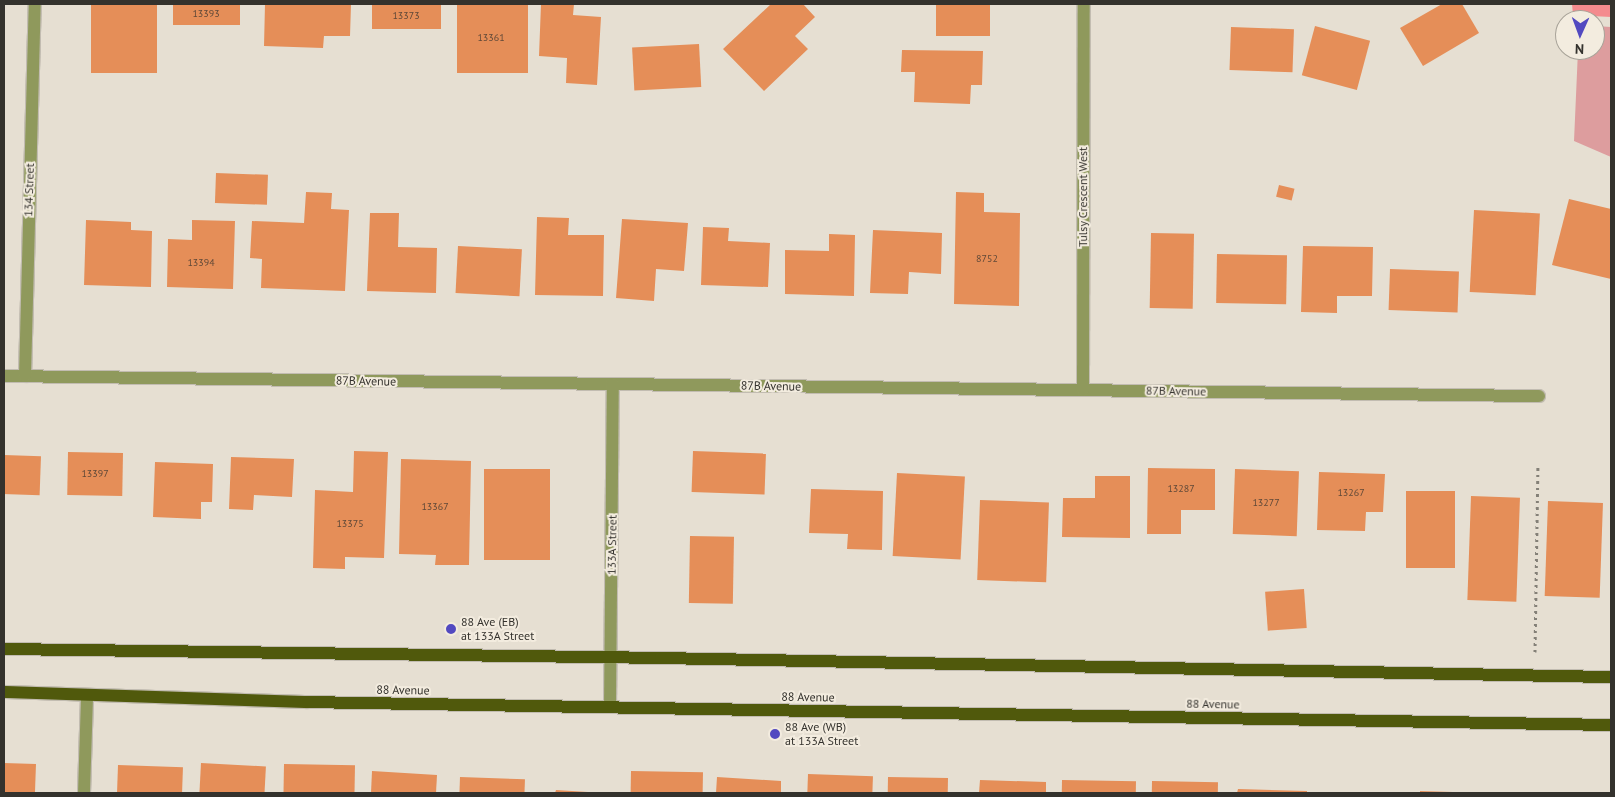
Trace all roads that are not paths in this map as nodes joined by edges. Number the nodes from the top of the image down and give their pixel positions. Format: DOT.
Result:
graph roads {
  1 [pos="34,4"];
  2 [pos="1084,4"];
  3 [pos="4,376"];
  4 [pos="24,376"];
  5 [pos="613,384"];
  6 [pos="1082,390"];
  7 [pos="1539,396"];
  8 [pos="4,649"];
  9 [pos="610,657"];
  10 [pos="1611,677"];
  11 [pos="4,692"];
  12 [pos="87,697"];
  13 [pos="610,706"];
  14 [pos="1611,726"];
  15 [pos="84,793"];
  1 -- 4 [label="street, 134 Street"];
  2 -- 6 [label="street, Tulsy Crescent West"];
  3 -- 4 [label="street, 87B Avenue"];
  4 -- 5 [label="street, 87B Avenue"];
  5 -- 6 [label="street, 87B Avenue"];
  5 -- 9 [label="street, 133A Street"];
  6 -- 7 [label="street, 87B Avenue"];
  8 -- 9 [label="main road"];
  9 -- 10 [label="main road"];
  9 -- 13 [label="street, 133A Street"];
  11 -- 12 [label="main road, 88 Avenue"];
  12 -- 13 [label="main road, 88 Avenue"];
  12 -- 15 [label="street"];
  13 -- 14 [label="main road, 88 Avenue"];
}
